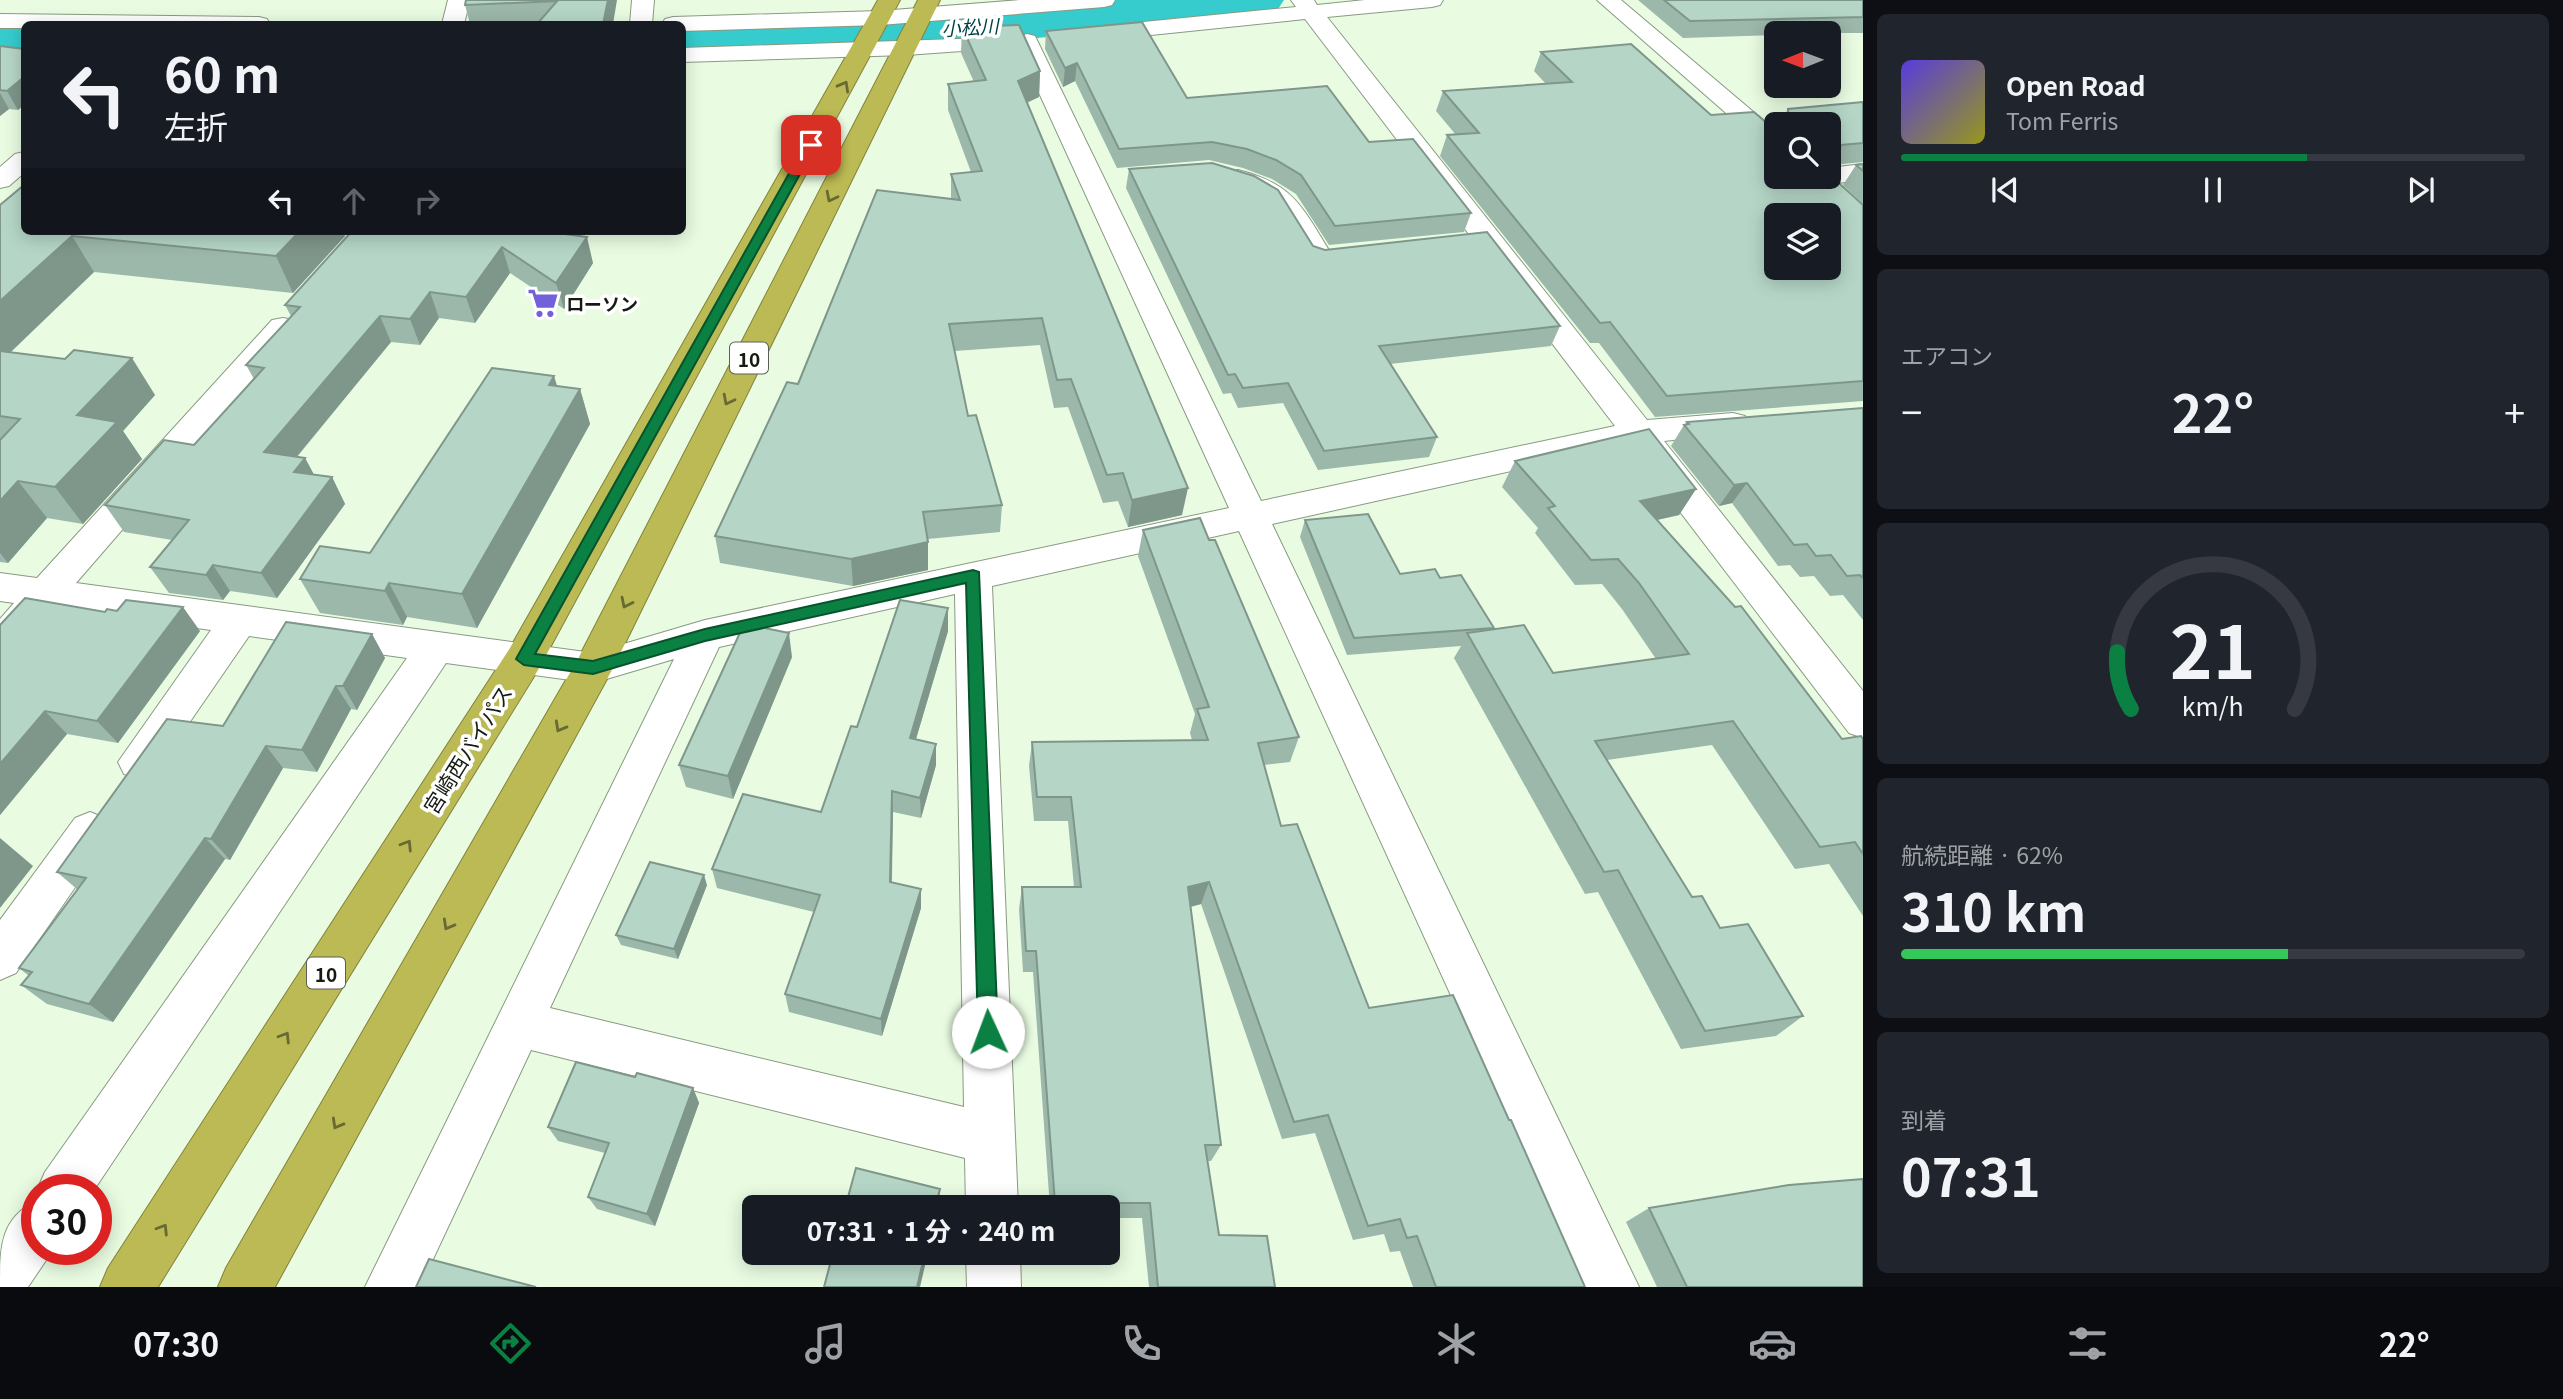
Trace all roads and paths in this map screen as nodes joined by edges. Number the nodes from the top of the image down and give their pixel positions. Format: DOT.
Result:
graph roads {
  1 [pos="205,0"];
  2 [pos="458,0"];
  3 [pos="642,0"];
  4 [pos="712,0"];
  5 [pos="1104,0"];
  6 [pos="1432,0"];
  7 [pos="1608,0"];
  8 [pos="1307,6"];
  9 [pos="924,11"];
  10 [pos="189,21"];
  11 [pos="454,21"];
  12 [pos="641,21"];
  13 [pos="0,22"];
  14 [pos="21,22"];
  15 [pos="715,23"];
  16 [pos="686,24"];
  17 [pos="875,27"];
  18 [pos="1050,38"];
  19 [pos="907,47"];
  20 [pos="686,54"];
  21 [pos="1764,134"];
  22 [pos="21,162"];
  23 [pos="1209,170"];
  24 [pos="1863,172"];
  25 [pos="1841,175"];
  26 [pos="0,180"];
  27 [pos="1828,189"];
  28 [pos="1844,203"];
  29 [pos="1346,255"];
  30 [pos="303,304"];
  31 [pos="1758,422"];
  32 [pos="1637,432"];
  33 [pos="1250,515"];
  34 [pos="973,576"];
  35 [pos="0,587"];
  36 [pos="46,594"];
  37 [pos="239,620"];
  38 [pos="705,635"];
  39 [pos="0,644"];
  40 [pos="436,647"];
  41 [pos="524,659"];
  42 [pos="593,668"];
  43 [pos="1863,721"];
  44 [pos="0,958"];
  45 [pos="520,1024"];
  46 [pos="991,1139"];
  47 [pos="74,1174"];
  48 [pos="992,1195"];
  49 [pos="21,1250"];
  50 [pos="993,1265"];
  51 [pos="0,1281"];
  52 [pos="127,1287"];
  53 [pos="245,1287"];
  54 [pos="392,1287"];
  55 [pos="994,1287"];
  56 [pos="1612,1287"];
  1 -- 10 [label="street"];
  2 -- 11 [label="street"];
  3 -- 12 [label="street"];
  4 -- 15 [label="street"];
  5 -- 9 [label="street"];
  6 -- 8 [label="street"];
  7 -- 21 [label="street"];
  8 -- 18 [label="street"];
  8 -- 32 [label="street"];
  9 -- 17 [label="street"];
  9 -- 19 [label="highway, 10"];
  13 -- 14 [label="street"];
  15 -- 16 [label="street"];
  15 -- 17 [label="street"];
  17 -- 19 [label="street"];
  17 -- 20 [label="street"];
  41 -- 17 [label="highway, 宮崎西バイパス / 10, one-way"];
  18 -- 19 [label="street"];
  18 -- 33 [label="street"];
  19 -- 42 [label="highway, 10, one-way"];
  22 -- 26 [label="street"];
  23 -- 29 [label="street"];
  24 -- 25 [label="street"];
  27 -- 28 [label="street"];
  30 -- 36 [label="street"];
  31 -- 32 [label="street"];
  32 -- 33 [label="street"];
  32 -- 43 [label="street"];
  33 -- 34 [label="street"];
  33 -- 56 [label="street"];
  34 -- 38 [label="street"];
  34 -- 46 [label="street"];
  35 -- 36 [label="street"];
  36 -- 37 [label="street"];
  36 -- 39 [label="street"];
  37 -- 40 [label="street"];
  37 -- 44 [label="street"];
  38 -- 42 [label="street"];
  38 -- 45 [label="street"];
  40 -- 41 [label="street"];
  40 -- 47 [label="street"];
  41 -- 42 [label="street"];
  52 -- 41 [label="highway, 宮崎西バイパス / 10, one-way"];
  42 -- 53 [label="highway, 10, one-way"];
  45 -- 46 [label="street"];
  45 -- 54 [label="street"];
  46 -- 48 [label="street"];
  49 -- 51 [label="street"];
  50 -- 55 [label="street"];
}
